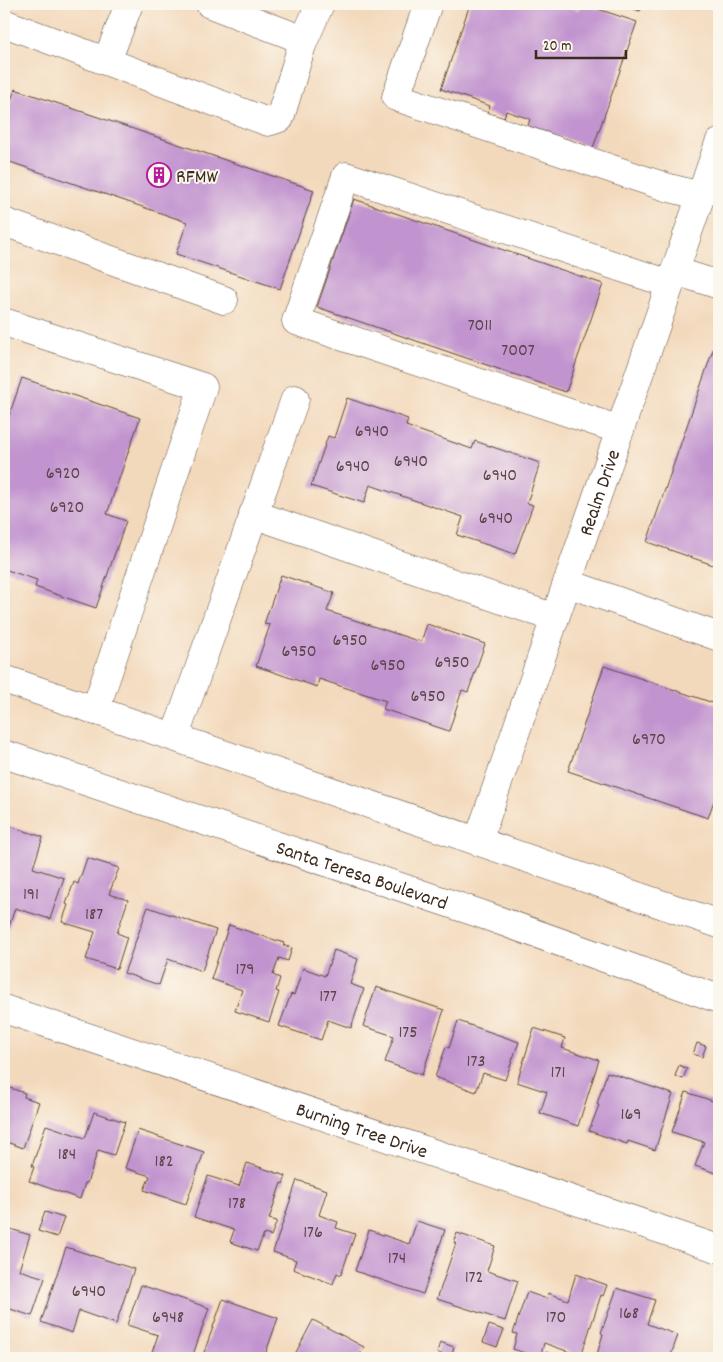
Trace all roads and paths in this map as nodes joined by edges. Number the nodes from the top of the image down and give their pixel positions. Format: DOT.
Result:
graph roads {
  1 [pos="129,4"];
  2 [pos="210,4"];
  3 [pos="320,4"];
  4 [pos="428,4"];
  5 [pos="246,10"];
  6 [pos="4,23"];
  7 [pos="302,44"];
  8 [pos="106,61"];
  9 [pos="719,143"];
  10 [pos="701,196"];
  11 [pos="4,222"];
  12 [pos="673,278"];
  13 [pos="719,285"];
  14 [pos="224,300"];
  15 [pos="4,322"];
  16 [pos="295,399"];
  17 [pos="620,430"];
  18 [pos="253,514"];
  19 [pos="567,584"];
  20 [pos="555,618"];
  21 [pos="719,637"];
  22 [pos="4,679"];
  23 [pos="95,711"];
  24 [pos="175,736"];
  25 [pos="4,754"];
  26 [pos="478,841"];
  27 [pos="719,924"];
  28 [pos="719,999"];
  29 [pos="4,1009"];
  30 [pos="719,1248"];
  1 -- 8 [label="main road"];
  2 -- 5 [label="main road"];
  3 -- 7 [label="main road"];
  4 -- 10 [label="main road"];
  5 -- 7 [label="main road"];
  6 -- 8 [label="main road"];
  7 -- 8 [label="main road"];
  9 -- 10 [label="main road, Realm Drive"];
  10 -- 12 [label="main road, Realm Drive"];
  11 -- 14 [label="main road"];
  12 -- 13 [label="main road"];
  12 -- 17 [label="main road, Realm Drive"];
  12 -- 17 [label="main road"];
  15 -- 23 [label="main road"];
  16 -- 18 [label="main road"];
  17 -- 19 [label="main road, Realm Drive"];
  18 -- 20 [label="main road"];
  18 -- 24 [label="main road"];
  19 -- 20 [label="main road, Realm Drive"];
  19 -- 21 [label="main road"];
  20 -- 26 [label="main road, Realm Drive"];
  22 -- 23 [label="main road"];
  23 -- 24 [label="main road"];
  24 -- 26 [label="main road"];
  25 -- 28 [label="main road, Santa Teresa Boulevard"];
  26 -- 27 [label="main road"];
  29 -- 30 [label="main road, Burning Tree Drive"];
}
